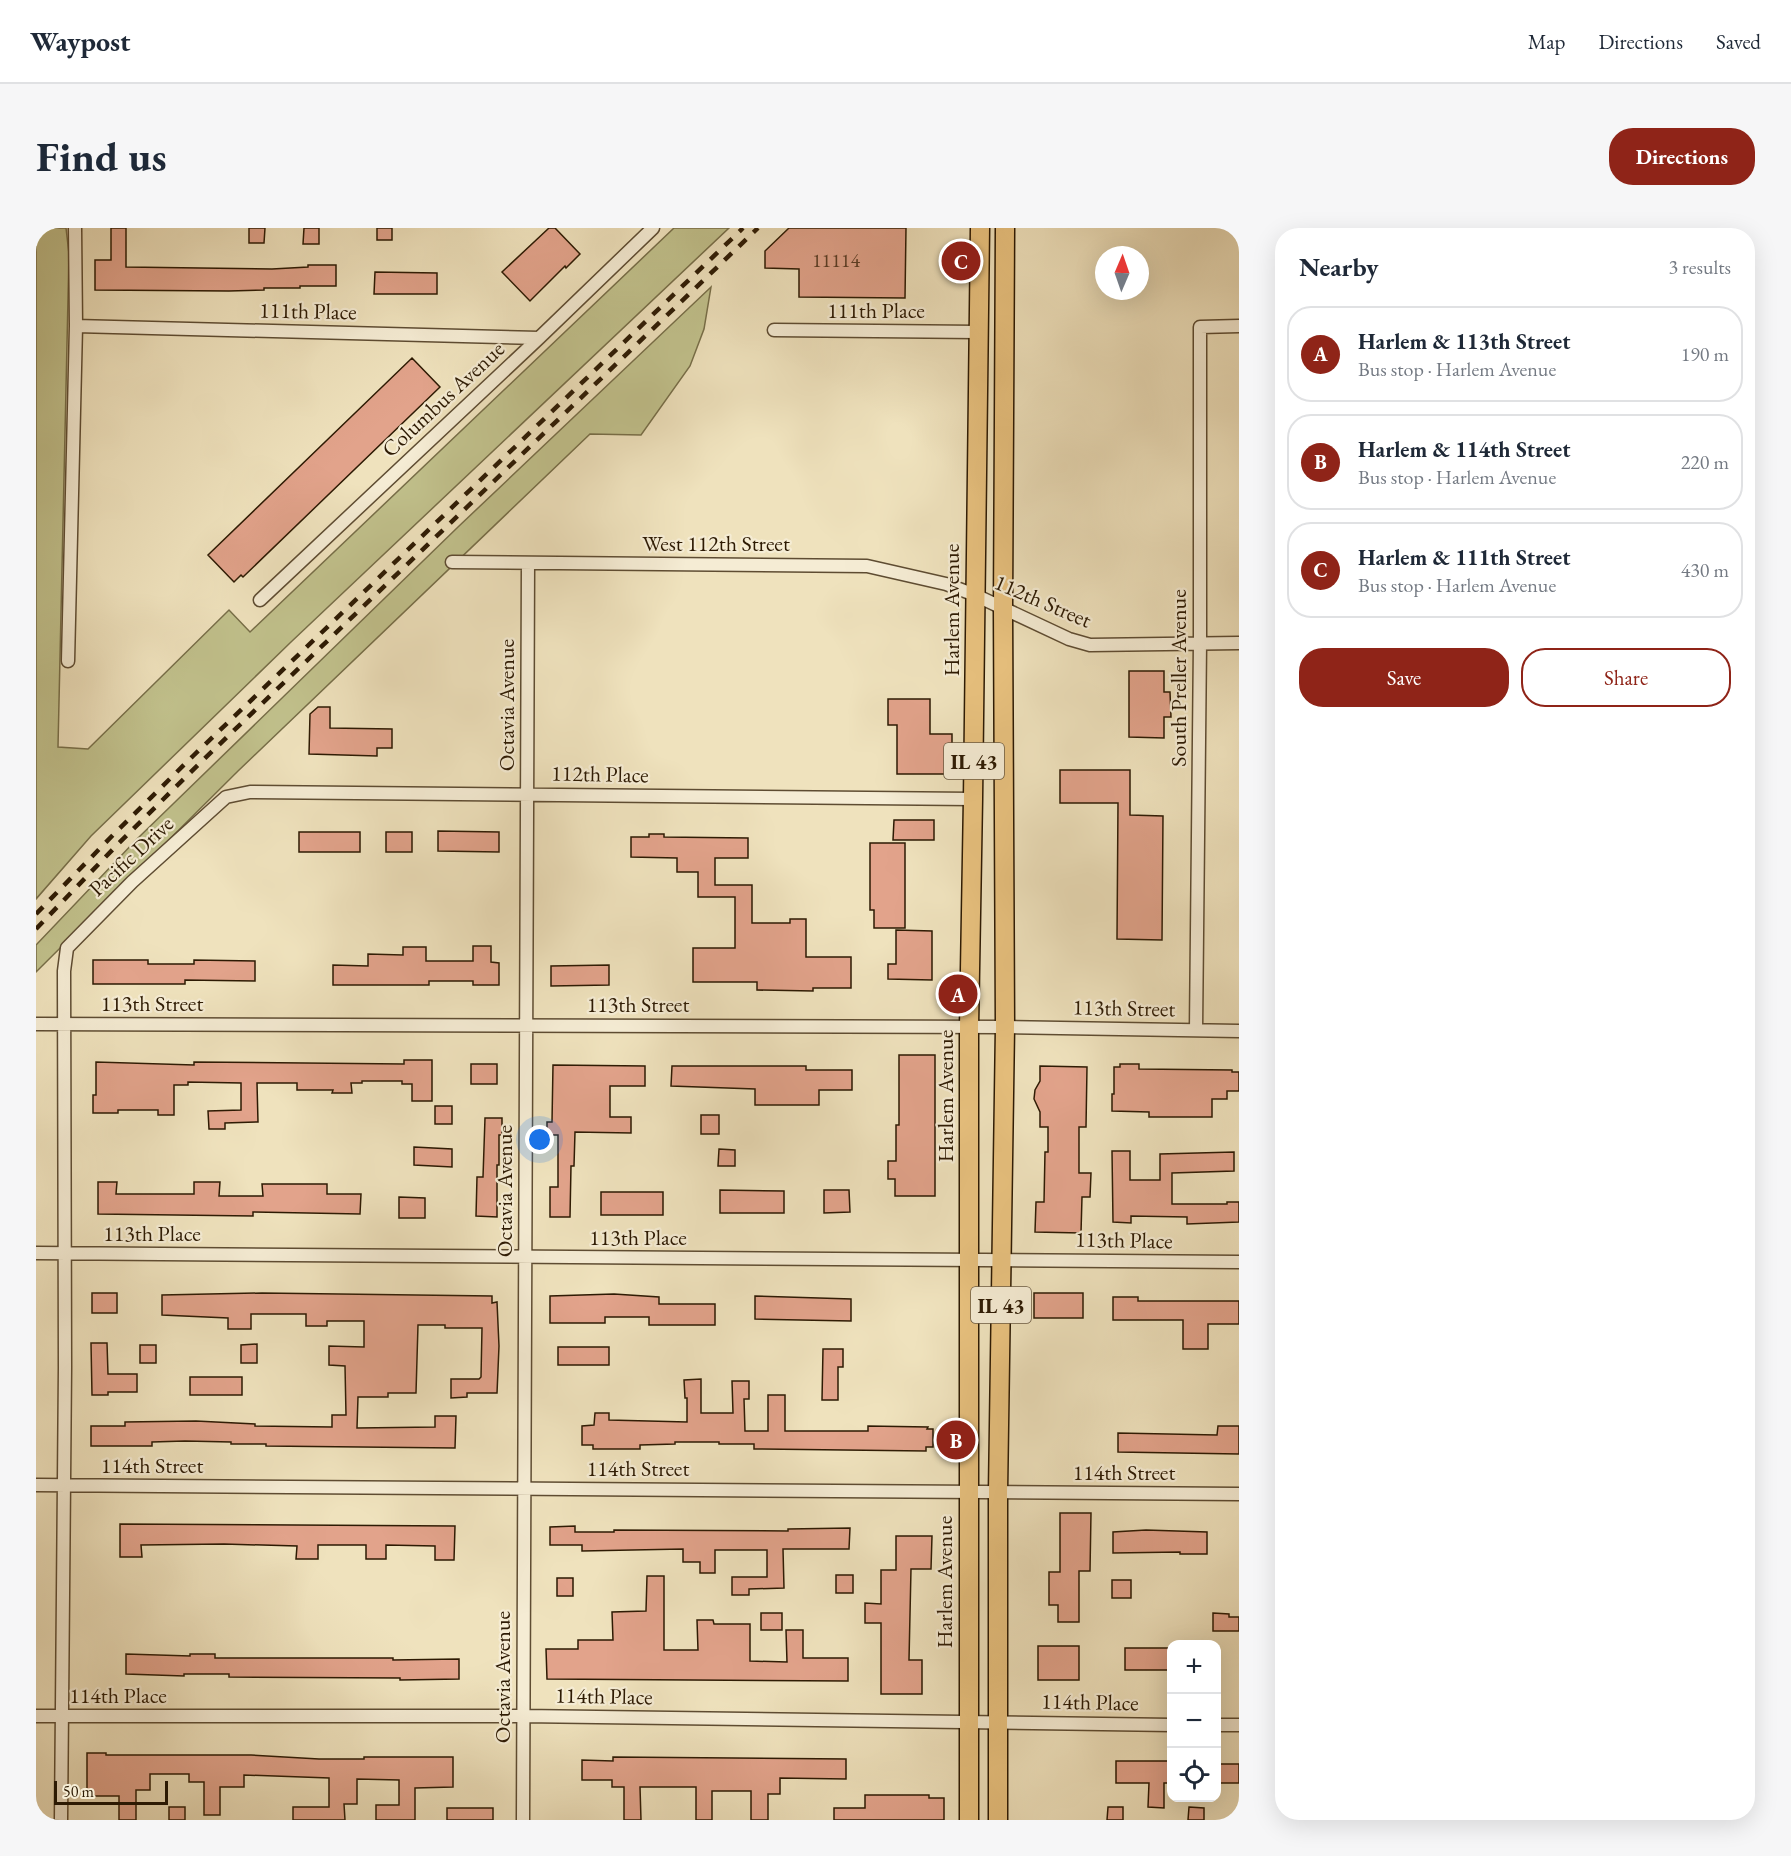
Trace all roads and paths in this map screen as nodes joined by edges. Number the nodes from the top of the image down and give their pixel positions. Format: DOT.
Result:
graph roads {
  1 [pos="75,228"];
  2 [pos="653,228"];
  3 [pos="980,228"];
  4 [pos="1005,228"];
  5 [pos="76,326"];
  6 [pos="1239,326"];
  7 [pos="774,330"];
  8 [pos="978,332"];
  9 [pos="1004,333"];
  10 [pos="539,338"];
  11 [pos="452,562"];
  12 [pos="528,563"];
  13 [pos="975,595"];
  14 [pos="260,600"];
  15 [pos="1003,609"];
  16 [pos="1200,643"];
  17 [pos="1239,643"];
  18 [pos="68,661"];
  19 [pos="527,794"];
  20 [pos="226,796"];
  21 [pos="974,799"];
  22 [pos="36,1024"];
  23 [pos="64,1024"];
  24 [pos="526,1025"];
  25 [pos="969,1027"];
  26 [pos="1005,1027"];
  27 [pos="1196,1030"];
  28 [pos="1239,1030"];
  29 [pos="36,1253"];
  30 [pos="64,1253"];
  31 [pos="525,1257"];
  32 [pos="968,1260"];
  33 [pos="1002,1260"];
  34 [pos="1239,1262"];
  35 [pos="36,1485"];
  36 [pos="64,1485"];
  37 [pos="524,1489"];
  38 [pos="968,1492"];
  39 [pos="998,1492"];
  40 [pos="1239,1494"];
  41 [pos="36,1716"];
  42 [pos="62,1716"];
  43 [pos="523,1716"];
  44 [pos="969,1722"];
  45 [pos="998,1722"];
  46 [pos="1167,1725"];
  47 [pos="1221,1725"];
  48 [pos="1239,1725"];
  49 [pos="61,1820"];
  50 [pos="523,1820"];
  51 [pos="969,1820"];
  52 [pos="998,1820"];
  1 -- 5 [label="street"];
  2 -- 10 [label="street, Columbus Avenue"];
  3 -- 8 [label="main road, Harlem Avenue / IL 43"];
  4 -- 9 [label="main road, IL 43"];
  5 -- 10 [label="street, 111th Place"];
  5 -- 18 [label="street"];
  6 -- 16 [label="street, South Preller Avenue"];
  7 -- 8 [label="street, 111th Place"];
  8 -- 9 [label="main road"];
  8 -- 13 [label="main road, Harlem Avenue / IL 43"];
  9 -- 15 [label="main road, IL 43"];
  10 -- 14 [label="street, Columbus Avenue"];
  11 -- 12 [label="street, West 112th Street"];
  12 -- 13 [label="street, West 112th Street"];
  12 -- 19 [label="street, Octavia Avenue"];
  13 -- 15 [label="street, 112th Street"];
  13 -- 21 [label="main road, Harlem Avenue / IL 43"];
  15 -- 16 [label="street, 112th Street"];
  15 -- 26 [label="main road, IL 43"];
  16 -- 17 [label="street, 112th Street"];
  16 -- 27 [label="street, South Preller Avenue"];
  19 -- 20 [label="street, 112th Place"];
  19 -- 21 [label="street, 112th Place"];
  19 -- 24 [label="street, Octavia Avenue"];
  20 -- 23 [label="street, Pacific Drive"];
  21 -- 25 [label="main road, Harlem Avenue / IL 43"];
  22 -- 23 [label="street, 113th Street"];
  23 -- 24 [label="street, 113th Street"];
  23 -- 30 [label="street"];
  24 -- 25 [label="street, 113th Street"];
  24 -- 31 [label="street, Octavia Avenue"];
  25 -- 26 [label="street, 113th Street"];
  25 -- 32 [label="main road, Harlem Avenue / IL 43"];
  26 -- 27 [label="street, 113th Street"];
  26 -- 33 [label="main road, IL 43"];
  27 -- 28 [label="street, 113th Street"];
  29 -- 30 [label="street, 113th Place"];
  30 -- 31 [label="street, 113th Place"];
  30 -- 36 [label="street"];
  31 -- 32 [label="street, 113th Place"];
  31 -- 37 [label="street, Octavia Avenue"];
  32 -- 33 [label="street, 113th Place"];
  32 -- 38 [label="main road, Harlem Avenue / IL 43"];
  33 -- 34 [label="street, 113th Place"];
  33 -- 39 [label="main road, IL 43"];
  35 -- 36 [label="street, 114th Street"];
  36 -- 37 [label="street, 114th Street"];
  36 -- 42 [label="street"];
  37 -- 38 [label="street, 114th Street"];
  37 -- 43 [label="street, Octavia Avenue"];
  38 -- 39 [label="street, 114th Street"];
  38 -- 44 [label="main road, Harlem Avenue / IL 43"];
  39 -- 40 [label="street, 114th Street"];
  39 -- 45 [label="main road, IL 43"];
  41 -- 42 [label="street, 114th Place"];
  42 -- 43 [label="street, 114th Place"];
  42 -- 49 [label="street"];
  43 -- 44 [label="street, 114th Place"];
  43 -- 50 [label="street, Octavia Avenue"];
  44 -- 45 [label="street, 114th Place"];
  44 -- 51 [label="main road, Harlem Avenue / IL 43"];
  45 -- 46 [label="street, 114th Place"];
  45 -- 52 [label="main road, IL 43"];
  47 -- 48 [label="street"];
}
